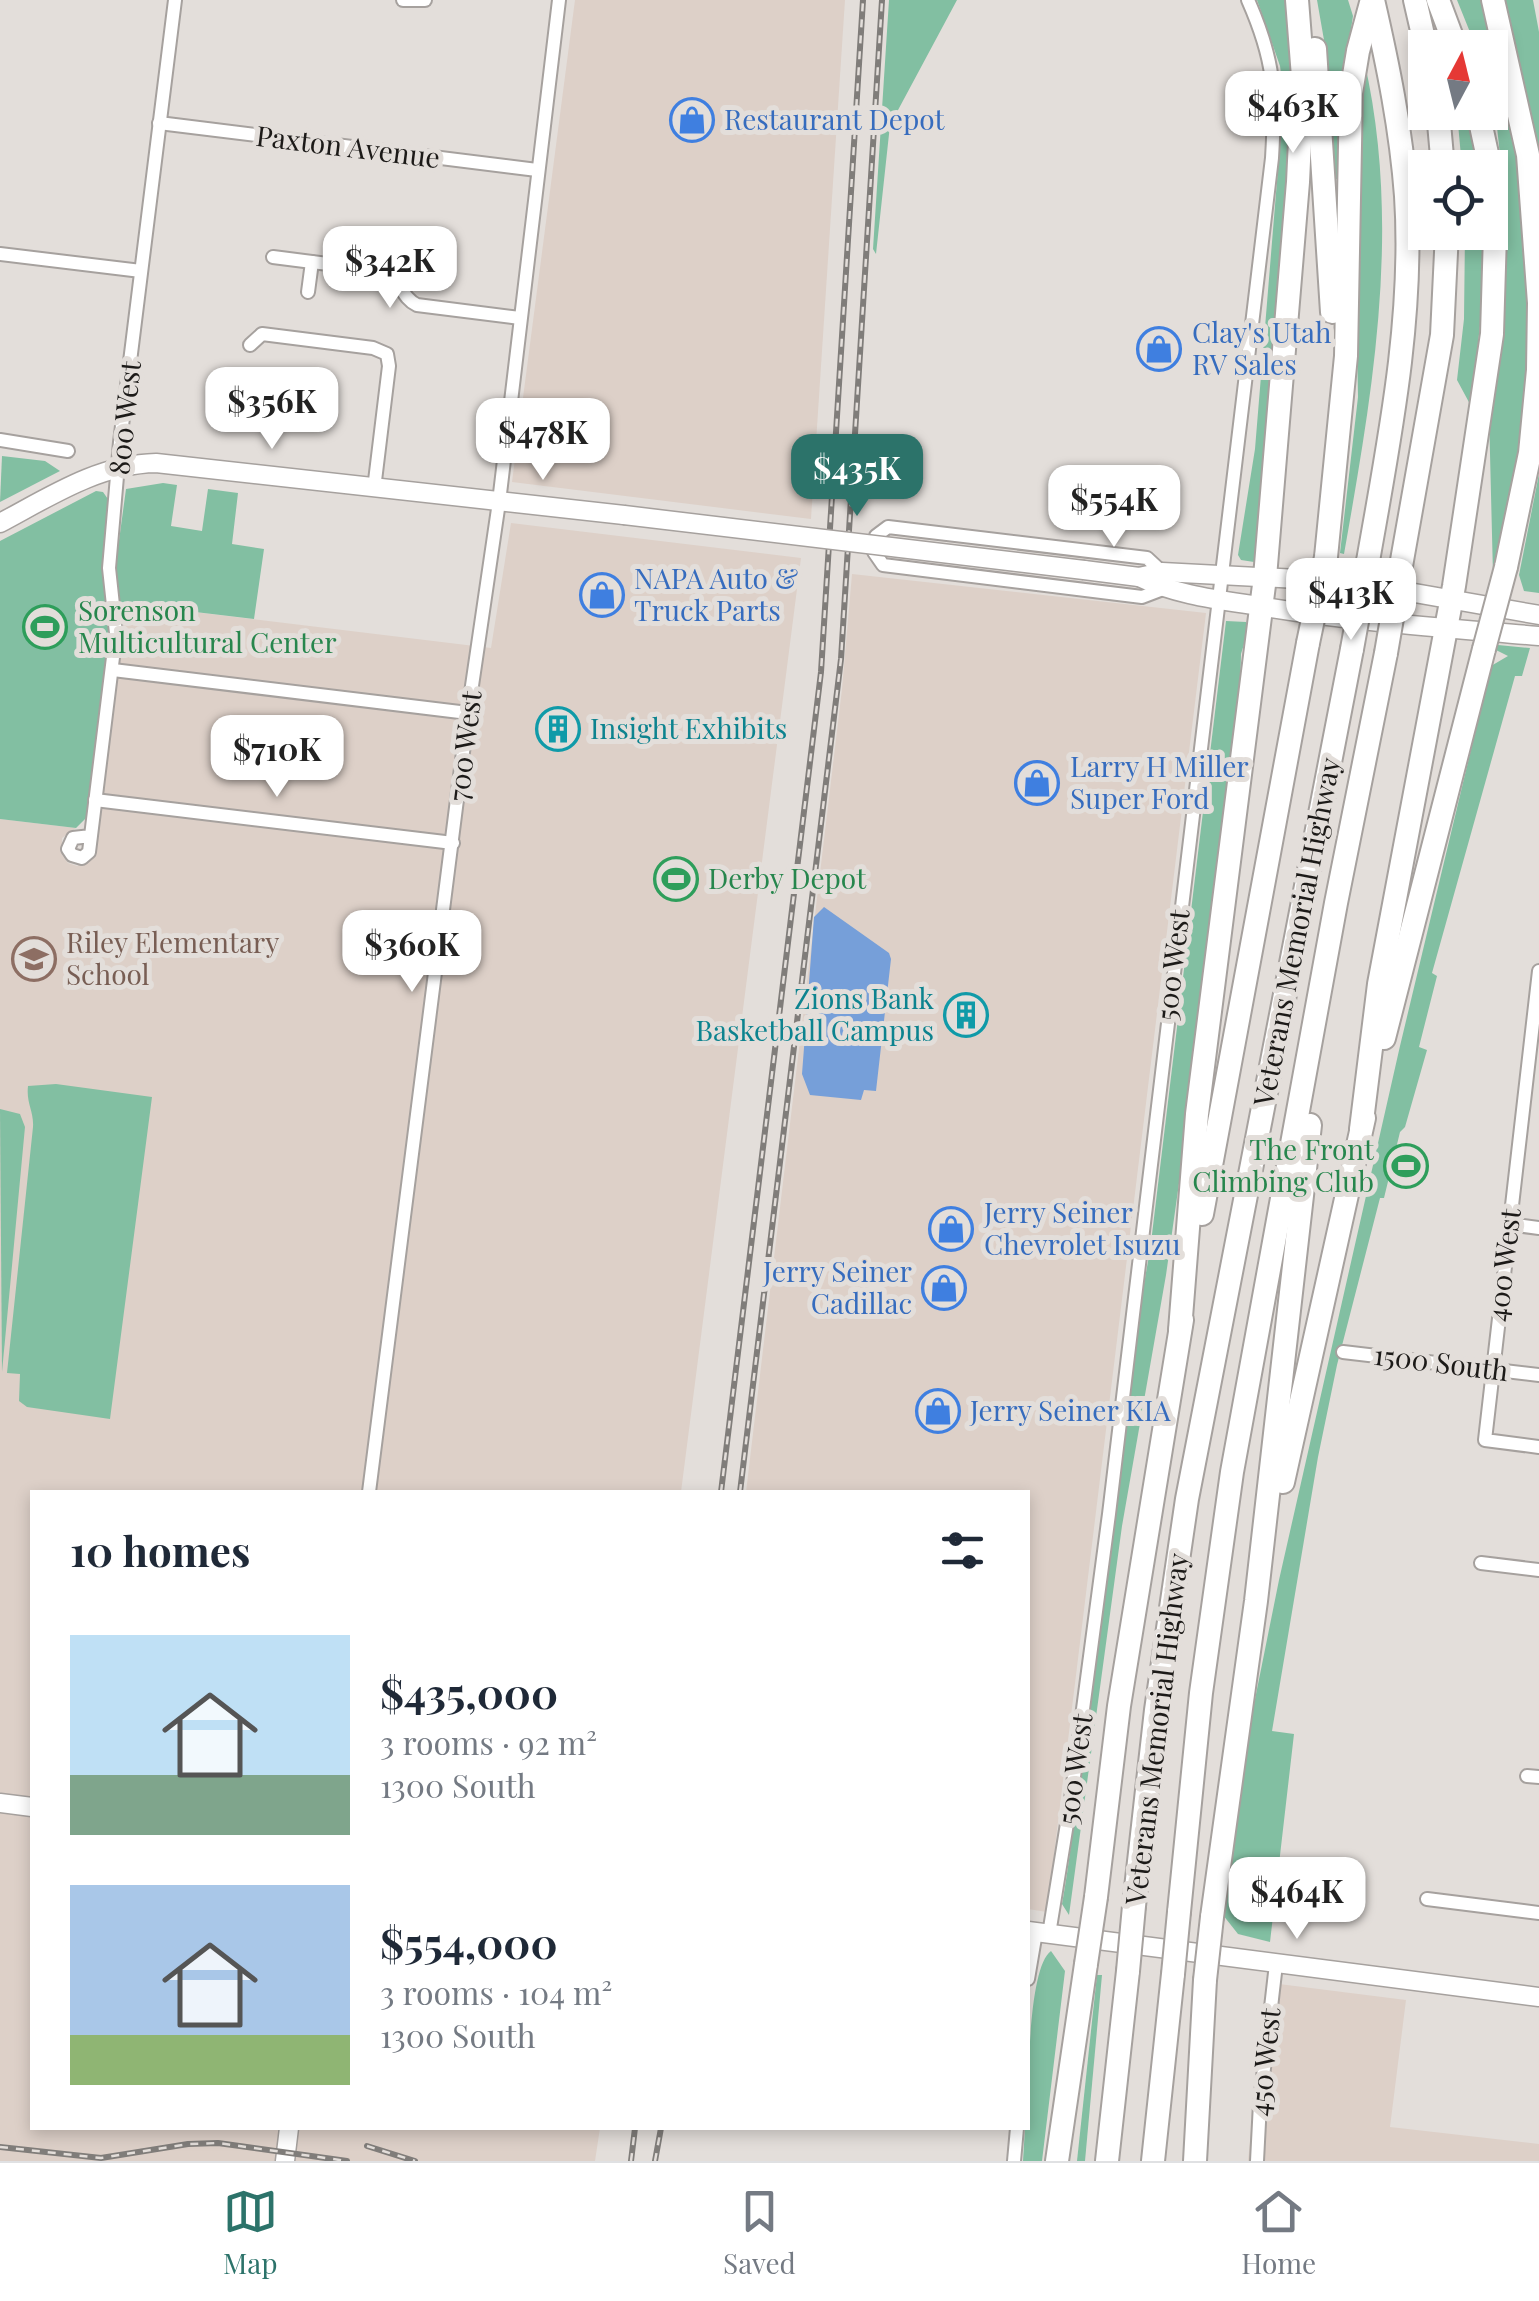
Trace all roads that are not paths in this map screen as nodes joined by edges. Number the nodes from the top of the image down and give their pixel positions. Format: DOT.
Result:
graph roads {
  1 [pos="174,0"];
  2 [pos="404,0"];
  3 [pos="426,0"];
  4 [pos="559,0"];
  5 [pos="1248,0"];
  6 [pos="1297,0"];
  7 [pos="1308,0"];
  8 [pos="1373,0"];
  9 [pos="1415,0"];
  10 [pos="1438,0"];
  11 [pos="1493,0"];
  12 [pos="1422,30"];
  13 [pos="1449,30"];
  14 [pos="160,124"];
  15 [pos="1482,130"];
  16 [pos="537,170"];
  17 [pos="1446,250"];
  18 [pos="0,254"];
  19 [pos="273,257"];
  20 [pos="312,262"];
  21 [pos="141,271"];
  22 [pos="308,292"];
  23 [pos="520,318"];
  24 [pos="252,319"];
  25 [pos="262,334"];
  26 [pos="250,345"];
  27 [pos="0,440"];
  28 [pos="68,451"];
  29 [pos="118,468"];
  30 [pos="1335,470"];
  31 [pos="374,489"];
  32 [pos="499,502"];
  33 [pos="0,523"];
  34 [pos="1222,576"];
  35 [pos="1265,578"];
  36 [pos="1163,580"];
  37 [pos="1220,600"];
  38 [pos="1452,601"];
  39 [pos="1262,607"];
  40 [pos="1539,614"];
  41 [pos="1446,628"];
  42 [pos="1539,636"];
  43 [pos="113,670"];
  44 [pos="468,713"];
  45 [pos="96,800"];
  46 [pos="91,836"];
  47 [pos="452,844"];
  48 [pos="1336,903"];
  49 [pos="1539,970"];
  50 [pos="1532,1079"];
  51 [pos="1361,1129"];
  52 [pos="1508,1224"];
  53 [pos="1539,1228"];
  54 [pos="1180,1330"];
  55 [pos="1343,1352"];
  56 [pos="1491,1370"];
  57 [pos="1539,1375"];
  58 [pos="1539,1447"];
  59 [pos="369,1490"];
  60 [pos="1482,1563"];
  61 [pos="1539,1570"];
  62 [pos="1256,1601"];
  63 [pos="0,1804"];
  64 [pos="30,1808"];
  65 [pos="1428,1900"];
  66 [pos="1539,1912"];
  67 [pos="1038,1932"];
  68 [pos="1086,1964"];
  69 [pos="1276,1964"];
  70 [pos="1030,1970"];
  71 [pos="1539,1997"];
  72 [pos="288,2130"];
  73 [pos="1017,2130"];
  74 [pos="284,2161"];
  75 [pos="1014,2161"];
  76 [pos="1057,2161"];
  77 [pos="1070,2161"];
  78 [pos="1107,2161"];
  79 [pos="1153,2161"];
  80 [pos="1195,2161"];
  81 [pos="1257,2161"];
  1 -- 14 [label="street, 800 West"];
  2 -- 3 [label="street"];
  4 -- 16 [label="street, 700 West"];
  5 -- 34 [label="street, 500 West"];
  6 -- 35 [label="highway"];
  7 -- 30 [label="highway"];
  8 -- 30 [label="highway"];
  8 -- 78 [label="highway, Veterans Memorial Highway, bridge"];
  9 -- 12 [label="highway"];
  10 -- 13 [label="highway"];
  11 -- 51 [label="highway, bridge"];
  14 -- 16 [label="street, Paxton Avenue"];
  14 -- 21 [label="street, 800 West"];
  15 -- 38 [label="highway"];
  16 -- 23 [label="street, 700 West"];
  17 -- 48 [label="highway, Veterans Memorial Highway, bridge"];
  18 -- 21 [label="street"];
  19 -- 20 [label="street"];
  20 -- 22 [label="street"];
  20 -- 23 [label="street"];
  21 -- 29 [label="street, 800 West"];
  23 -- 32 [label="street, 700 West"];
  24 -- 25 [label="street"];
  25 -- 26 [label="street"];
  25 -- 31 [label="street"];
  27 -- 28 [label="street"];
  29 -- 31 [label="main road"];
  29 -- 33 [label="main road"];
  29 -- 43 [label="street, 800 West"];
  30 -- 54 [label="highway, bridge"];
  31 -- 32 [label="main road"];
  32 -- 36 [label="main road, bridge"];
  32 -- 44 [label="street, 700 West"];
  34 -- 35 [label="main road"];
  34 -- 36 [label="main road"];
  34 -- 37 [label="street, 500 West"];
  35 -- 38 [label="main road"];
  35 -- 39 [label="highway"];
  36 -- 36 [label="street"];
  36 -- 37 [label="main road"];
  37 -- 39 [label="main road"];
  37 -- 67 [label="street, 500 West"];
  38 -- 40 [label="main road"];
  38 -- 41 [label="highway"];
  39 -- 41 [label="main road"];
  39 -- 54 [label="highway"];
  41 -- 42 [label="main road"];
  41 -- 51 [label="highway"];
  43 -- 44 [label="street"];
  43 -- 45 [label="street, 800 West"];
  44 -- 47 [label="street, 700 West"];
  45 -- 46 [label="street, 800 West"];
  45 -- 47 [label="street"];
  47 -- 59 [label="street, 700 West"];
  48 -- 62 [label="highway"];
  48 -- 79 [label="highway, Veterans Memorial Highway, bridge"];
  49 -- 50 [label="street, 400 West"];
  50 -- 52 [label="street, 400 West"];
  51 -- 62 [label="highway"];
  52 -- 53 [label="street"];
  52 -- 56 [label="street, 400 West"];
  54 -- 68 [label="highway, bridge"];
  55 -- 56 [label="street, 1500 South"];
  56 -- 57 [label="street, 1500 South"];
  56 -- 58 [label="street, 400 West"];
  60 -- 61 [label="street"];
  62 -- 80 [label="highway, bridge"];
  63 -- 64 [label="main road"];
  65 -- 66 [label="street"];
  67 -- 69 [label="main road"];
  67 -- 70 [label="street, 500 West"];
  68 -- 76 [label="highway"];
  68 -- 77 [label="highway"];
  69 -- 71 [label="main road"];
  69 -- 81 [label="street, 450 West"];
  72 -- 74 [label="main road"];
  73 -- 75 [label="street"];
}
